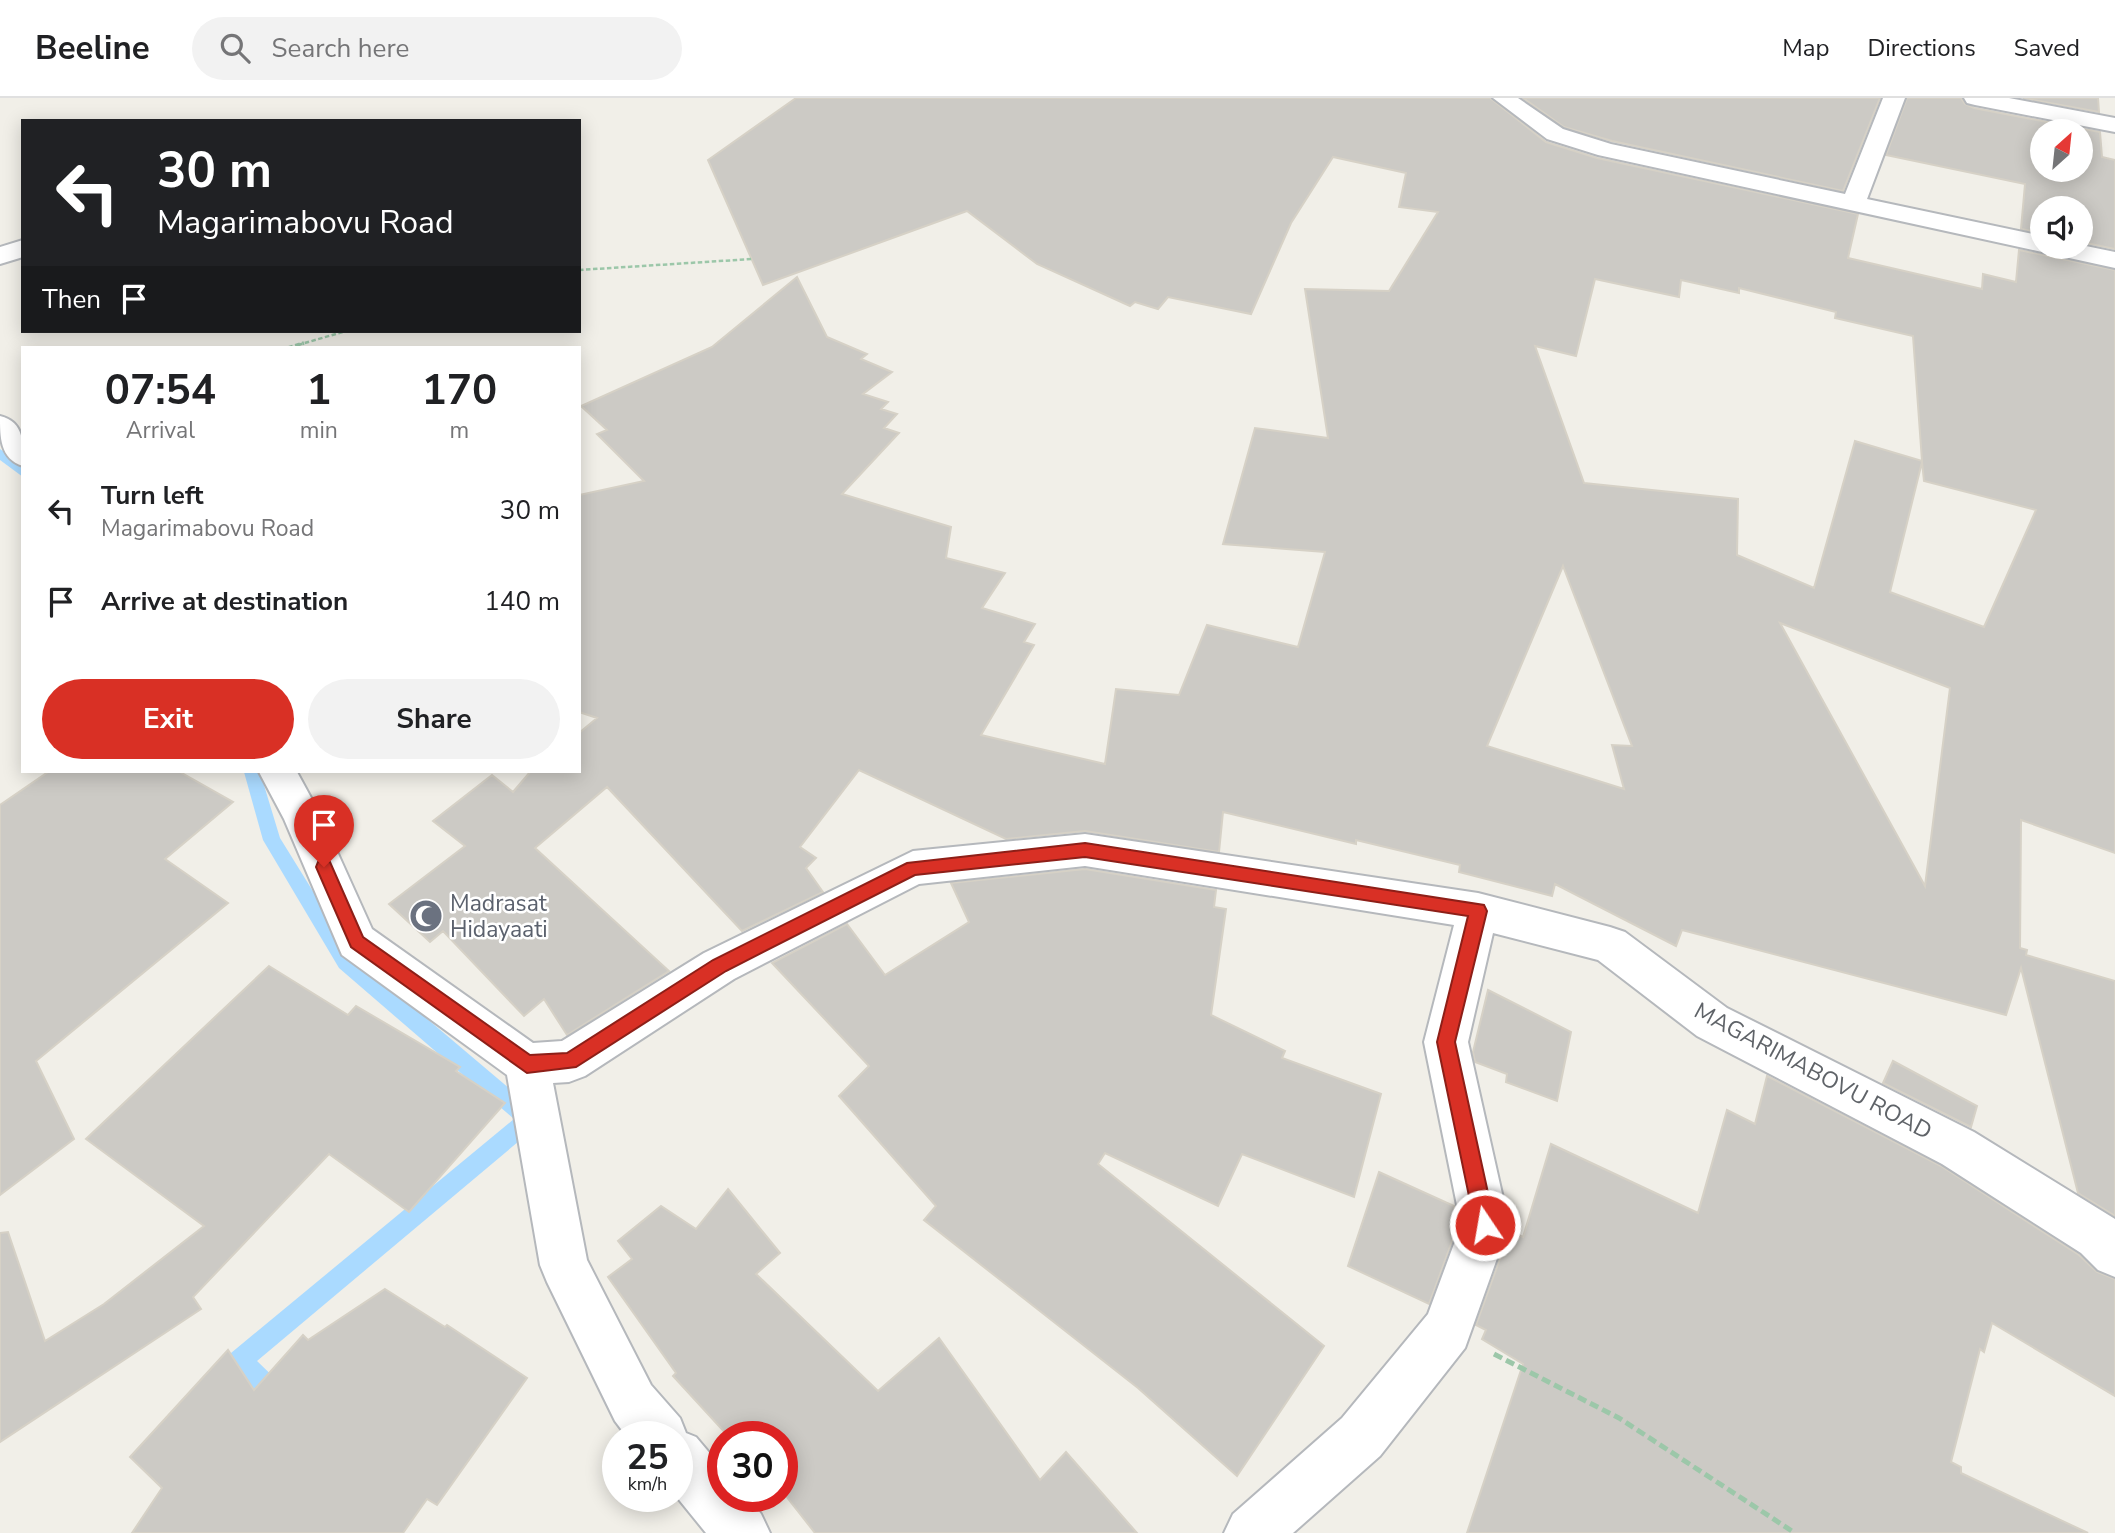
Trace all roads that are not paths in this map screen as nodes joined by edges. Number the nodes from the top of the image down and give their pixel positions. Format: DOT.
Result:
graph roads {
  1 [pos="1504,98"];
  2 [pos="1894,98"];
  3 [pos="1975,98"];
  4 [pos="2115,125"];
  5 [pos="1854,202"];
  6 [pos="2030,241"];
  7 [pos="21,249"];
  8 [pos="2093,255"];
  9 [pos="0,256"];
  10 [pos="2115,260"];
  11 [pos="279,773"];
  12 [pos="1478,911"];
  13 [pos="527,1064"];
  14 [pos="2115,1253"];
  15 [pos="648,1421"];
  16 [pos="693,1475"];
  17 [pos="742,1533"];
  18 [pos="1252,1533"];
  1 -- 5 [label="street"];
  2 -- 5 [label="street"];
  3 -- 4 [label="street"];
  5 -- 6 [label="street"];
  7 -- 9 [label="street"];
  8 -- 10 [label="street"];
  11 -- 13 [label="street"];
  12 -- 13 [label="street, MAGARIMABOVU ROAD"];
  12 -- 14 [label="street, MAGARIMABOVU ROAD"];
  12 -- 18 [label="street"];
  13 -- 15 [label="street"];
  16 -- 17 [label="street"];
}
